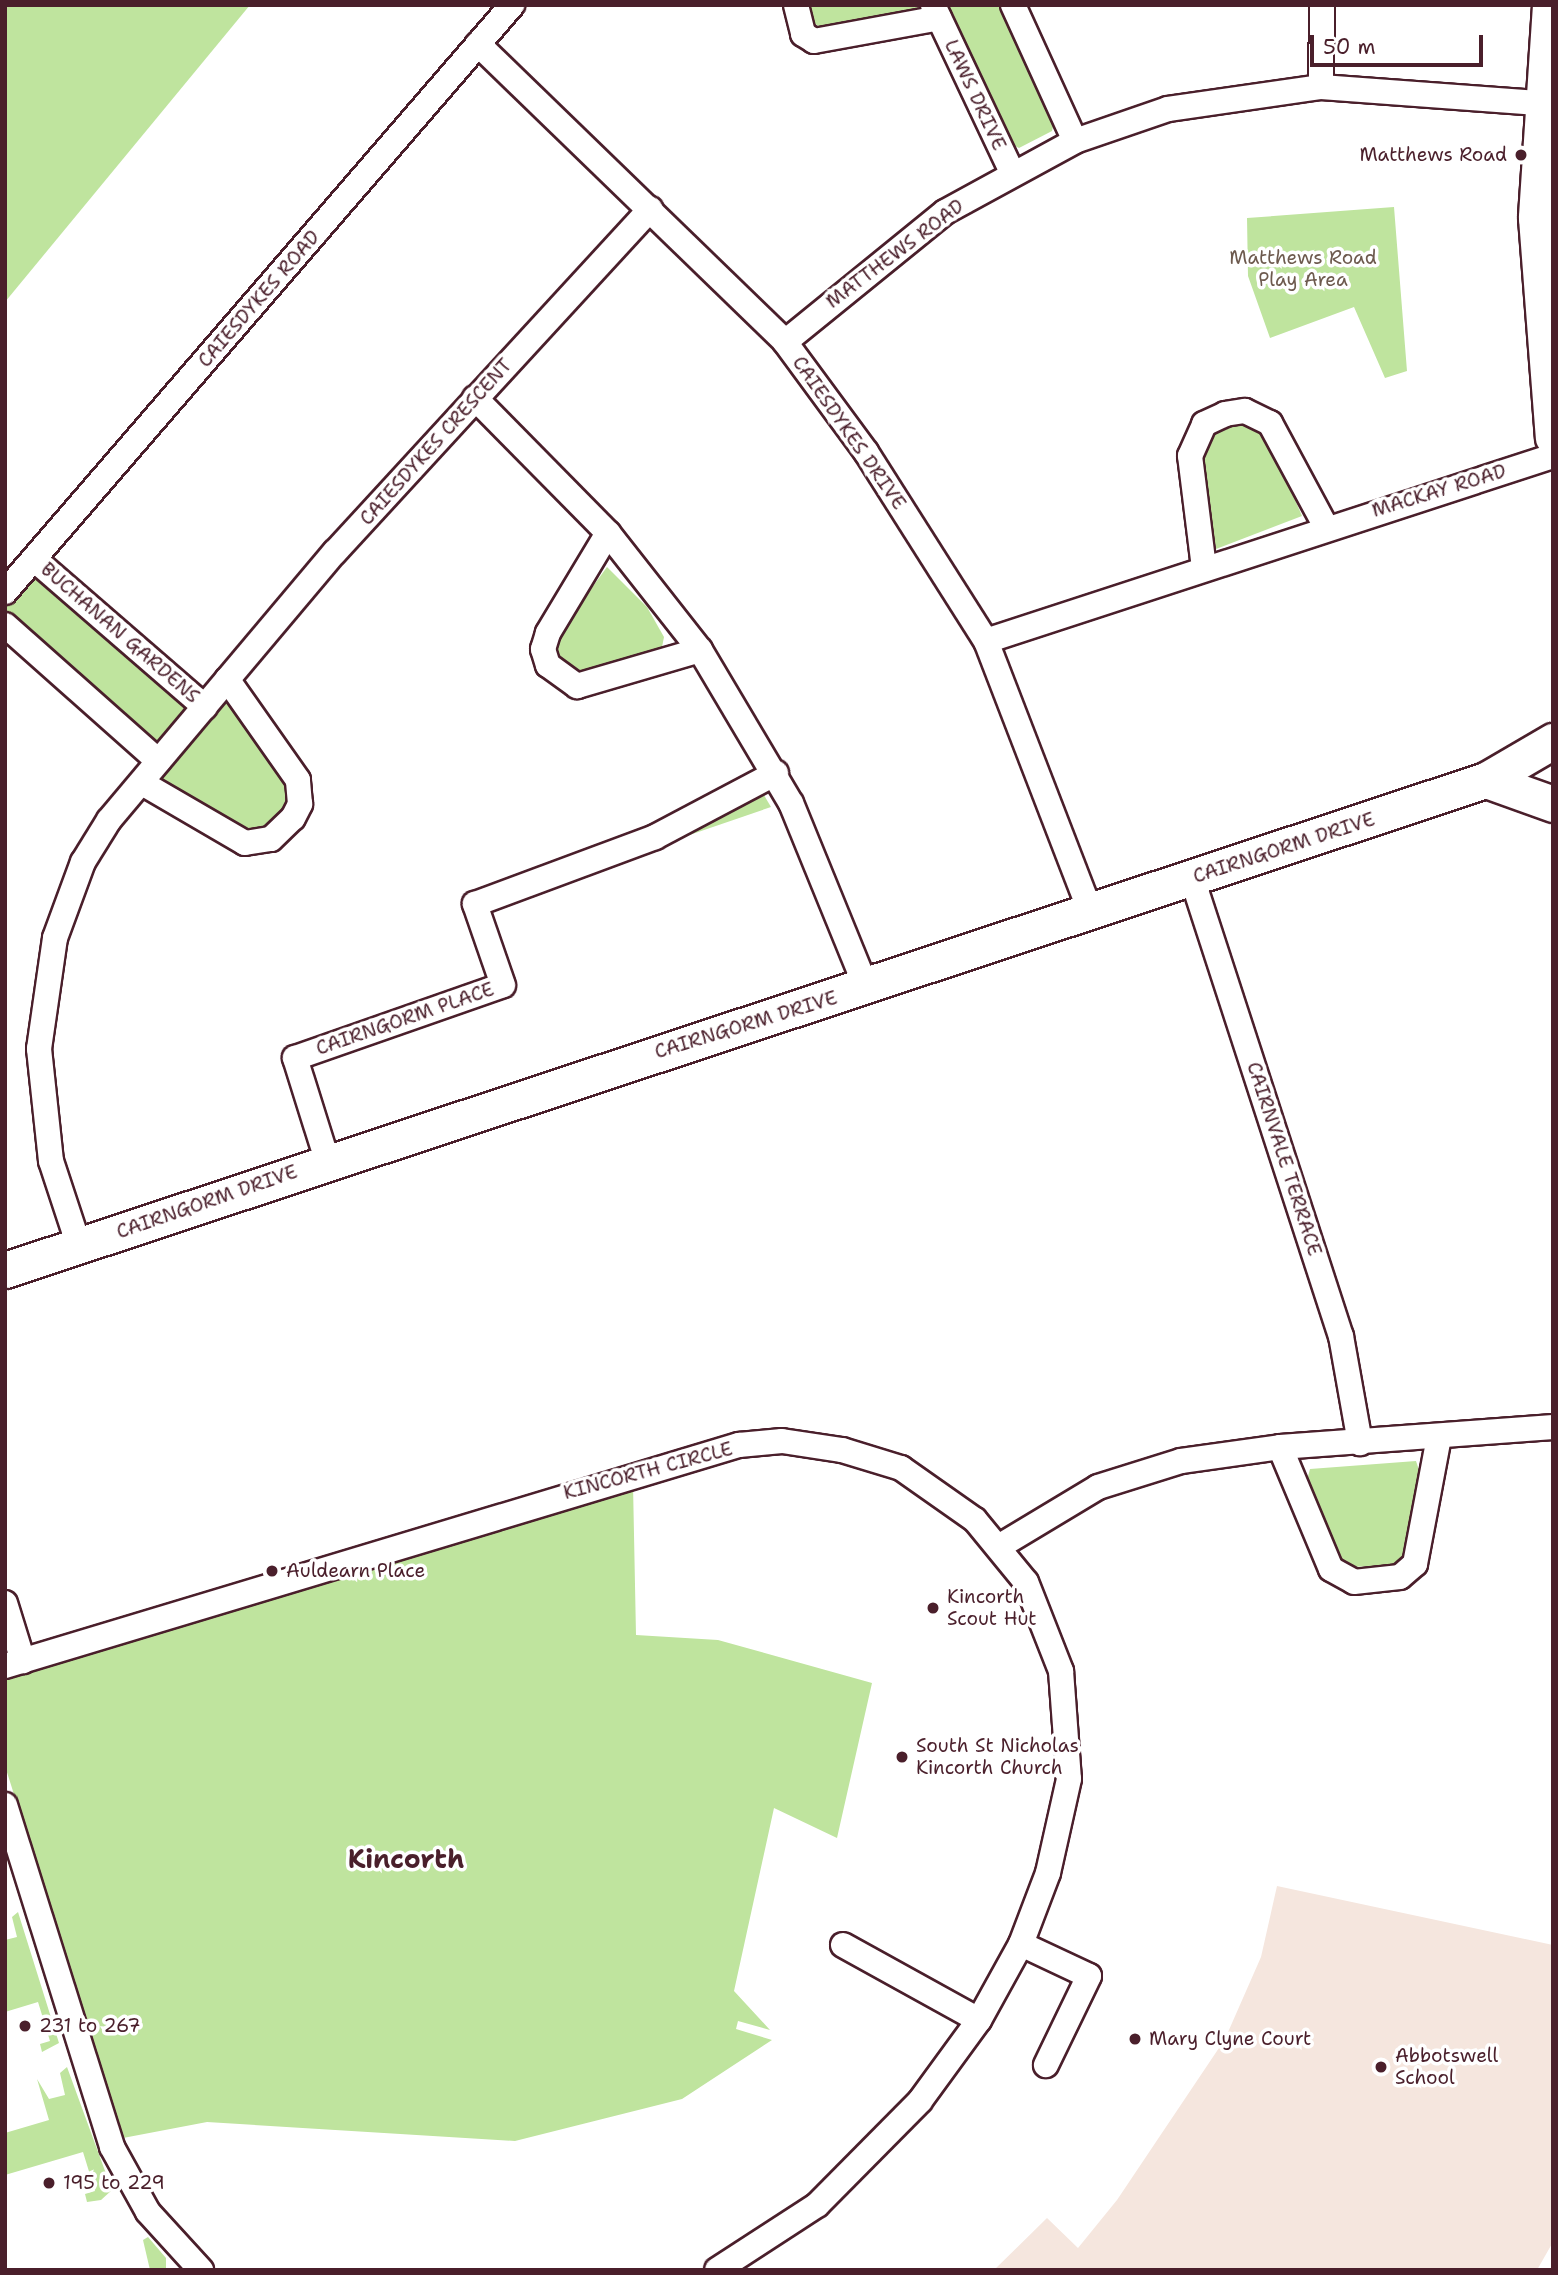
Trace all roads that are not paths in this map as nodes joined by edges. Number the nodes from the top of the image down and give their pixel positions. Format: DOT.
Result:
graph roads {
  1 [pos="512,5"];
  2 [pos="796,5"];
  3 [pos="1013,5"];
  4 [pos="1322,5"];
  5 [pos="1550,5"];
  6 [pos="936,12"];
  7 [pos="478,44"];
  8 [pos="1321,88"];
  9 [pos="1541,103"];
  10 [pos="1075,141"];
  11 [pos="1012,172"];
  12 [pos="650,209"];
  13 [pos="785,342"];
  14 [pos="1548,349"];
  15 [pos="475,398"];
  16 [pos="1553,437"];
  17 [pos="1553,456"];
  18 [pos="1326,527"];
  19 [pos="608,533"];
  20 [pos="34,559"];
  21 [pos="1204,568"];
  22 [pos="7,586"];
  23 [pos="5,625"];
  24 [pos="986,641"];
  25 [pos="700,650"];
  26 [pos="227,679"];
  27 [pos="205,706"];
  28 [pos="1553,742"];
  29 [pos="158,761"];
  30 [pos="776,773"];
  31 [pos="1486,780"];
  32 [pos="142,783"];
  33 [pos="1553,803"];
  34 [pos="1192,878"];
  35 [pos="1090,911"];
  36 [pos="866,987"];
  37 [pos="327,1160"];
  38 [pos="79,1246"];
  39 [pos="5,1270"];
  40 [pos="1553,1427"];
  41 [pos="1439,1437"];
  42 [pos="1360,1443"];
  43 [pos="1280,1447"];
  44 [pos="1000,1546"];
  45 [pos="5,1603"];
  46 [pos="14,1664"];
  47 [pos="5,1805"];
  48 [pos="1021,1944"];
  49 [pos="843,1945"];
  50 [pos="979,2020"];
  51 [pos="1046,2065"];
  52 [pos="196,2268"];
  53 [pos="717,2270"];
  1 -- 7 [label="street, CAIESDYKES ROAD"];
  2 -- 6 [label="street, LAWS DRIVE"];
  3 -- 10 [label="street"];
  4 -- 8 [label="street"];
  5 -- 9 [label="street"];
  6 -- 11 [label="street, LAWS DRIVE"];
  7 -- 12 [label="street, CAIESDYKES DRIVE"];
  7 -- 20 [label="street, CAIESDYKES ROAD"];
  8 -- 9 [label="street, MATTHEWS ROAD"];
  8 -- 10 [label="street, MATTHEWS ROAD"];
  9 -- 14 [label="street"];
  10 -- 11 [label="street, MATTHEWS ROAD"];
  11 -- 13 [label="street, MATTHEWS ROAD"];
  12 -- 13 [label="street, CAIESDYKES DRIVE"];
  12 -- 15 [label="street, CAIESDYKES CRESCENT"];
  13 -- 24 [label="street, CAIESDYKES DRIVE"];
  14 -- 16 [label="street"];
  15 -- 19 [label="street"];
  15 -- 26 [label="street, CAIESDYKES CRESCENT"];
  17 -- 18 [label="street, MACKAY ROAD"];
  18 -- 21 [label="street, MACKAY ROAD"];
  18 -- 21 [label="street"];
  19 -- 25 [label="street"];
  19 -- 25 [label="street"];
  20 -- 22 [label="street, CAIESDYKES ROAD"];
  20 -- 27 [label="street, BUCHANAN GARDENS"];
  21 -- 24 [label="street, MACKAY ROAD"];
  23 -- 29 [label="street"];
  24 -- 35 [label="street, CAIESDYKES DRIVE"];
  25 -- 30 [label="street"];
  26 -- 27 [label="street, CAIESDYKES CRESCENT"];
  26 -- 32 [label="street"];
  27 -- 29 [label="street, CAIESDYKES CRESCENT"];
  28 -- 31 [label="street, CAIRNGORM DRIVE"];
  28 -- 33 [label="street"];
  29 -- 32 [label="street, CAIESDYKES CRESCENT"];
  30 -- 36 [label="street"];
  30 -- 37 [label="street, CAIRNGORM PLACE"];
  31 -- 33 [label="street"];
  31 -- 34 [label="street, CAIRNGORM DRIVE"];
  32 -- 38 [label="street, CAIESDYKES CRESCENT"];
  34 -- 35 [label="street, CAIRNGORM DRIVE"];
  34 -- 42 [label="street, CAIRNVALE TERRACE"];
  35 -- 36 [label="street, CAIRNGORM DRIVE"];
  36 -- 37 [label="street, CAIRNGORM DRIVE"];
  37 -- 38 [label="street, CAIRNGORM DRIVE"];
  38 -- 39 [label="street, CAIRNGORM DRIVE"];
  40 -- 41 [label="street"];
  41 -- 42 [label="street"];
  41 -- 43 [label="street"];
  42 -- 43 [label="street"];
  43 -- 44 [label="street"];
  44 -- 46 [label="street, KINCORTH CIRCLE"];
  44 -- 48 [label="street, KINCORTH CIRCLE"];
  45 -- 46 [label="street"];
  47 -- 52 [label="street"];
  48 -- 50 [label="street, KINCORTH CIRCLE"];
  48 -- 51 [label="street"];
  49 -- 50 [label="street"];
  50 -- 53 [label="street, KINCORTH CIRCLE"];
}
